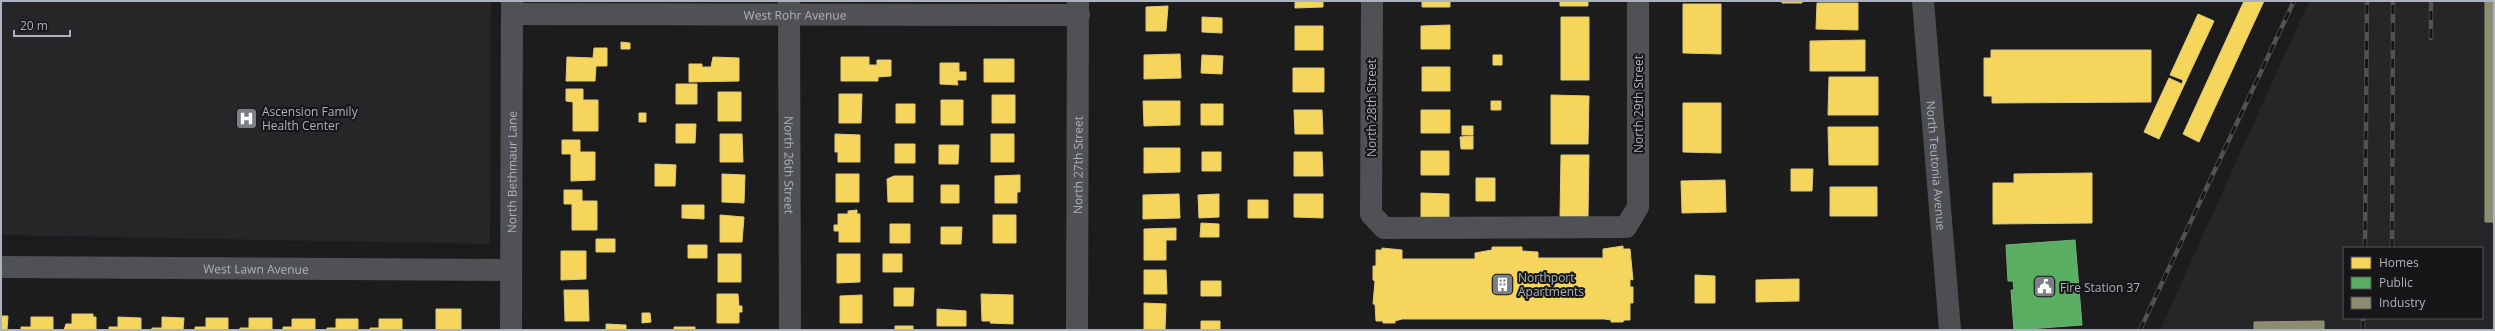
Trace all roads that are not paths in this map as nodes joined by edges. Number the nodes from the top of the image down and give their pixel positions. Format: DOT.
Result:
graph roads {
  1 [pos="1372,1"];
  2 [pos="1638,1"];
  3 [pos="1923,1"];
  4 [pos="512,8"];
  5 [pos="789,8"];
  6 [pos="1078,8"];
  7 [pos="1638,207"];
  8 [pos="1,267"];
  9 [pos="511,270"];
  10 [pos="511,330"];
  11 [pos="790,330"];
  12 [pos="1077,330"];
  13 [pos="1950,330"];
  1 -- 7 [label="street, North 28th Street"];
  2 -- 7 [label="street, North 29th Street"];
  3 -- 13 [label="main road, North Teutonia Avenue"];
  4 -- 5 [label="street, West Rohr Avenue"];
  4 -- 9 [label="street, North Bethmaur Lane"];
  5 -- 6 [label="street, West Rohr Avenue"];
  5 -- 11 [label="street, North 26th Street"];
  6 -- 12 [label="street, North 27th Street"];
  8 -- 9 [label="street, West Lawn Avenue"];
  9 -- 10 [label="street, North Bethmaur Lane"];
}
